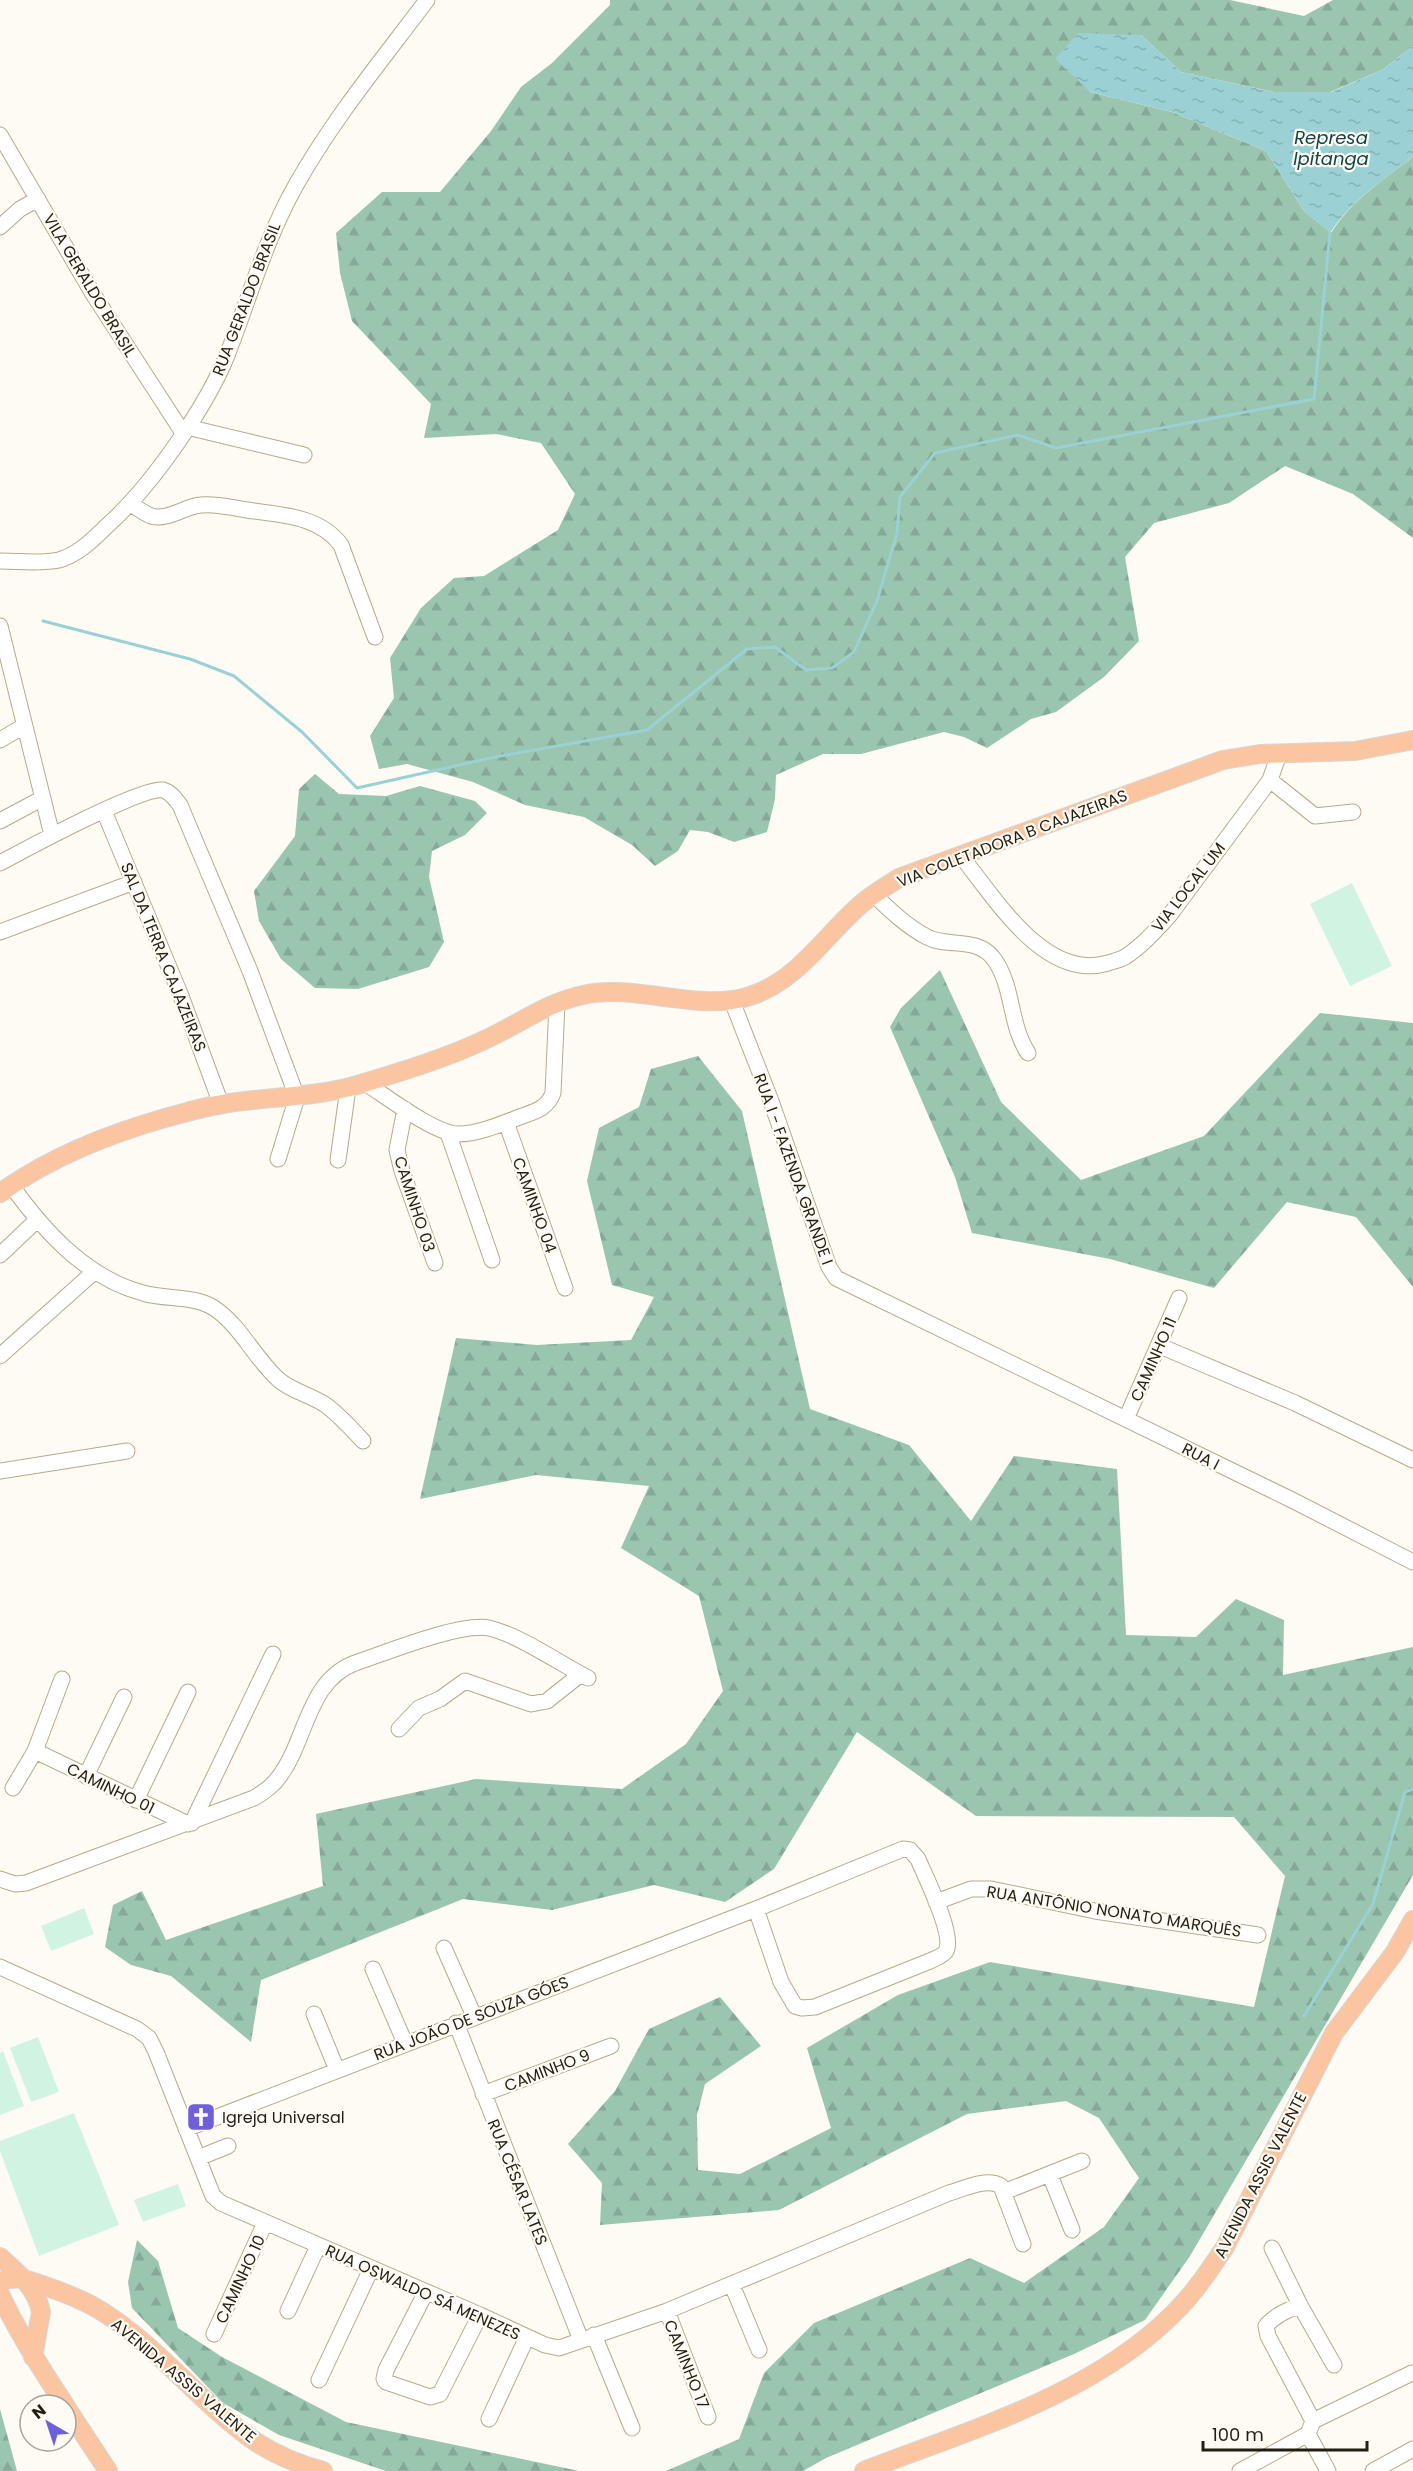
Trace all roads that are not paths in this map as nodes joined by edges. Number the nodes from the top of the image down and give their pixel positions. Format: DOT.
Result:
graph roads {
  1 [pos="427,0"];
  2 [pos="0,135"];
  3 [pos="38,199"];
  4 [pos="0,227"];
  5 [pos="185,430"];
  6 [pos="304,455"];
  7 [pos="131,504"];
  8 [pos="0,561"];
  9 [pos="0,626"];
  10 [pos="375,637"];
  11 [pos="24,726"];
  12 [pos="0,740"];
  13 [pos="1413,740"];
  14 [pos="1280,754"];
  15 [pos="1270,780"];
  16 [pos="43,798"];
  17 [pos="104,811"];
  18 [pos="1353,812"];
  19 [pos="0,821"];
  20 [pos="52,835"];
  21 [pos="961,856"];
  22 [pos="0,863"];
  23 [pos="135,882"];
  24 [pos="873,894"];
  25 [pos="0,932"];
  26 [pos="732,1001"];
  27 [pos="557,1003"];
  28 [pos="1028,1053"];
  29 [pos="357,1085"];
  30 [pos="297,1097"];
  31 [pos="221,1104"];
  32 [pos="405,1109"];
  33 [pos="506,1122"];
  34 [pos="448,1133"];
  35 [pos="278,1159"];
  36 [pos="338,1161"];
  37 [pos="5,1189"];
  38 [pos="37,1220"];
  39 [pos="0,1255"];
  40 [pos="492,1260"];
  41 [pos="435,1263"];
  42 [pos="94,1272"];
  43 [pos="565,1288"];
  44 [pos="1179,1298"];
  45 [pos="1160,1346"];
  46 [pos="988,1353"];
  47 [pos="0,1356"];
  48 [pos="1126,1419"];
  49 [pos="363,1441"];
  50 [pos="127,1451"];
  51 [pos="1413,1460"];
  52 [pos="0,1471"];
  53 [pos="1413,1562"];
  54 [pos="273,1654"];
  55 [pos="62,1679"];
  56 [pos="188,1692"];
  57 [pos="124,1697"];
  58 [pos="399,1729"];
  59 [pos="34,1751"];
  60 [pos="86,1776"];
  61 [pos="13,1788"];
  62 [pos="136,1800"];
  63 [pos="190,1824"];
  64 [pos="0,1879"];
  65 [pos="936,1902"];
  66 [pos="756,1909"];
  67 [pos="1412,1923"];
  68 [pos="1258,1935"];
  69 [pos="444,1948"];
  70 [pos="0,1968"];
  71 [pos="373,1968"];
  72 [pos="314,2014"];
  73 [pos="474,2016"];
  74 [pos="456,2023"];
  75 [pos="405,2043"];
  76 [pos="611,2046"];
  77 [pos="337,2070"];
  78 [pos="483,2094"];
  79 [pos="186,2129"];
  80 [pos="228,2146"];
  81 [pos="198,2158"];
  82 [pos="1082,2161"];
  83 [pos="1050,2175"];
  84 [pos="1004,2192"];
  85 [pos="265,2223"];
  86 [pos="1072,2230"];
  87 [pos="1023,2244"];
  88 [pos="318,2246"];
  89 [pos="1272,2248"];
  90 [pos="0,2257"];
  91 [pos="371,2269"];
  92 [pos="23,2278"];
  93 [pos="0,2282"];
  94 [pos="732,2285"];
  95 [pos="426,2292"];
  96 [pos="0,2294"];
  97 [pos="79,2299"];
  98 [pos="288,2311"];
  99 [pos="666,2311"];
  100 [pos="41,2312"];
  101 [pos="1304,2313"];
  102 [pos="480,2315"];
  103 [pos="11,2318"];
  104 [pos="214,2334"];
  105 [pos="527,2337"];
  106 [pos="587,2337"];
  107 [pos="759,2350"];
  108 [pos="33,2357"];
  109 [pos="1334,2366"];
  110 [pos="1412,2373"];
  111 [pos="319,2380"];
  112 [pos="57,2393"];
  113 [pos="708,2417"];
  114 [pos="489,2420"];
  115 [pos="78,2426"];
  116 [pos="1310,2427"];
  117 [pos="632,2428"];
  118 [pos="1413,2449"];
  119 [pos="108,2471"];
  120 [pos="323,2471"];
  121 [pos="864,2471"];
  122 [pos="1240,2471"];
  123 [pos="1328,2471"];
  124 [pos="1373,2471"];
  1 -- 5 [label="street, RUA GERALDO BRASIL"];
  2 -- 3 [label="street, VILA GERALDO BRASIL"];
  3 -- 4 [label="street"];
  3 -- 5 [label="street, VILA GERALDO BRASIL"];
  5 -- 6 [label="street"];
  5 -- 7 [label="street, RUA GERALDO BRASIL"];
  7 -- 8 [label="street, RUA GERALDO BRASIL"];
  7 -- 10 [label="street"];
  9 -- 11 [label="street"];
  11 -- 12 [label="street"];
  11 -- 16 [label="street"];
  13 -- 14 [label="main road, VIA COLETADORA B CAJAZEIRAS"];
  14 -- 15 [label="street, VIA LOCAL UM"];
  14 -- 21 [label="main road, VIA COLETADORA B CAJAZEIRAS"];
  15 -- 18 [label="street"];
  15 -- 21 [label="street, VIA LOCAL UM"];
  16 -- 19 [label="street"];
  16 -- 20 [label="street"];
  17 -- 20 [label="street"];
  17 -- 23 [label="street, SAL DA TERRA CAJAZEIRAS"];
  17 -- 30 [label="street"];
  20 -- 22 [label="street"];
  21 -- 24 [label="main road, VIA COLETADORA B CAJAZEIRAS"];
  23 -- 25 [label="street"];
  23 -- 31 [label="street, SAL DA TERRA CAJAZEIRAS"];
  24 -- 26 [label="main road, VIA COLETADORA B CAJAZEIRAS"];
  24 -- 28 [label="street"];
  26 -- 27 [label="main road, VIA COLETADORA B CAJAZEIRAS"];
  26 -- 46 [label="street, RUA I - FAZENDA GRANDE I"];
  27 -- 29 [label="main road, VIA COLETADORA B CAJAZEIRAS"];
  27 -- 33 [label="street"];
  29 -- 30 [label="main road, VIA COLETADORA B CAJAZEIRAS"];
  29 -- 32 [label="street"];
  29 -- 36 [label="street"];
  30 -- 31 [label="main road, VIA COLETADORA B CAJAZEIRAS"];
  30 -- 35 [label="street"];
  31 -- 37 [label="main road, VIA COLETADORA B CAJAZEIRAS"];
  32 -- 34 [label="street"];
  32 -- 41 [label="street, CAMINHO 03"];
  33 -- 34 [label="street"];
  33 -- 43 [label="street, CAMINHO 04"];
  34 -- 40 [label="street"];
  37 -- 38 [label="street"];
  38 -- 39 [label="street"];
  38 -- 42 [label="street"];
  42 -- 47 [label="street"];
  42 -- 49 [label="street"];
  44 -- 45 [label="street, CAMINHO 11"];
  45 -- 48 [label="street, CAMINHO 11"];
  45 -- 51 [label="street"];
  46 -- 48 [label="street, RUA I"];
  48 -- 53 [label="street, RUA I"];
  50 -- 52 [label="street"];
  54 -- 63 [label="street"];
  55 -- 59 [label="street"];
  56 -- 62 [label="street"];
  57 -- 60 [label="street"];
  58 -- 63 [label="street"];
  59 -- 60 [label="street, CAMINHO 01"];
  59 -- 61 [label="street"];
  60 -- 62 [label="street, CAMINHO 01"];
  62 -- 63 [label="street, CAMINHO 01"];
  63 -- 64 [label="street"];
  65 -- 66 [label="street, RUA JOÃO DE SOUZA GÓES"];
  65 -- 66 [label="street, RUA JOÃO DE SOUZA GÓES"];
  65 -- 68 [label="street, RUA ANTÔNIO NONATO MARQUÊS"];
  66 -- 73 [label="street, RUA JOÃO DE SOUZA GÓES"];
  67 -- 121 [label="main road, AVENIDA ASSIS VALENTE"];
  69 -- 73 [label="street"];
  70 -- 79 [label="street, RUA OSWALDO SÁ MENEZES"];
  71 -- 75 [label="street"];
  72 -- 77 [label="street"];
  73 -- 74 [label="street, RUA JOÃO DE SOUZA GÓES"];
  74 -- 75 [label="street, RUA JOÃO DE SOUZA GÓES"];
  74 -- 78 [label="street, RUA CÉSAR LATES"];
  75 -- 77 [label="street, RUA JOÃO DE SOUZA GÓES"];
  76 -- 78 [label="street, CAMINHO 9"];
  77 -- 79 [label="street, RUA JOÃO DE SOUZA GÓES"];
  78 -- 106 [label="street, RUA CÉSAR LATES"];
  79 -- 81 [label="street, RUA OSWALDO SÁ MENEZES"];
  80 -- 81 [label="street"];
  81 -- 85 [label="street, RUA OSWALDO SÁ MENEZES"];
  82 -- 83 [label="street"];
  83 -- 84 [label="street"];
  83 -- 86 [label="street"];
  84 -- 87 [label="street"];
  84 -- 94 [label="street, RUA OSWALDO SÁ MENEZES"];
  85 -- 88 [label="street, RUA OSWALDO SÁ MENEZES"];
  85 -- 104 [label="street, CAMINHO 10"];
  88 -- 91 [label="street, RUA OSWALDO SÁ MENEZES"];
  88 -- 98 [label="street"];
  89 -- 101 [label="street"];
  90 -- 92 [label="main road, AVENIDA ASSIS VALENTE"];
  91 -- 95 [label="street, RUA OSWALDO SÁ MENEZES"];
  91 -- 111 [label="street"];
  92 -- 93 [label="main road"];
  92 -- 97 [label="main road, AVENIDA ASSIS VALENTE"];
  92 -- 100 [label="main road"];
  94 -- 99 [label="street, RUA OSWALDO SÁ MENEZES"];
  94 -- 107 [label="street"];
  95 -- 102 [label="street, RUA OSWALDO SÁ MENEZES"];
  95 -- 102 [label="street"];
  96 -- 103 [label="main road"];
  97 -- 100 [label="main road"];
  97 -- 120 [label="main road, AVENIDA ASSIS VALENTE"];
  99 -- 106 [label="street, RUA OSWALDO SÁ MENEZES"];
  99 -- 113 [label="street, CAMINHO 17"];
  100 -- 103 [label="main road"];
  100 -- 108 [label="main road"];
  101 -- 109 [label="street"];
  101 -- 116 [label="street"];
  102 -- 105 [label="street, RUA OSWALDO SÁ MENEZES"];
  103 -- 108 [label="main road"];
  105 -- 106 [label="street, RUA OSWALDO SÁ MENEZES"];
  105 -- 114 [label="street"];
  106 -- 117 [label="street, RUA CÉSAR LATES"];
  108 -- 112 [label="main road"];
  110 -- 116 [label="street"];
  115 -- 119 [label="main road"];
  116 -- 122 [label="street"];
  116 -- 123 [label="street"];
  118 -- 124 [label="street"];
}
